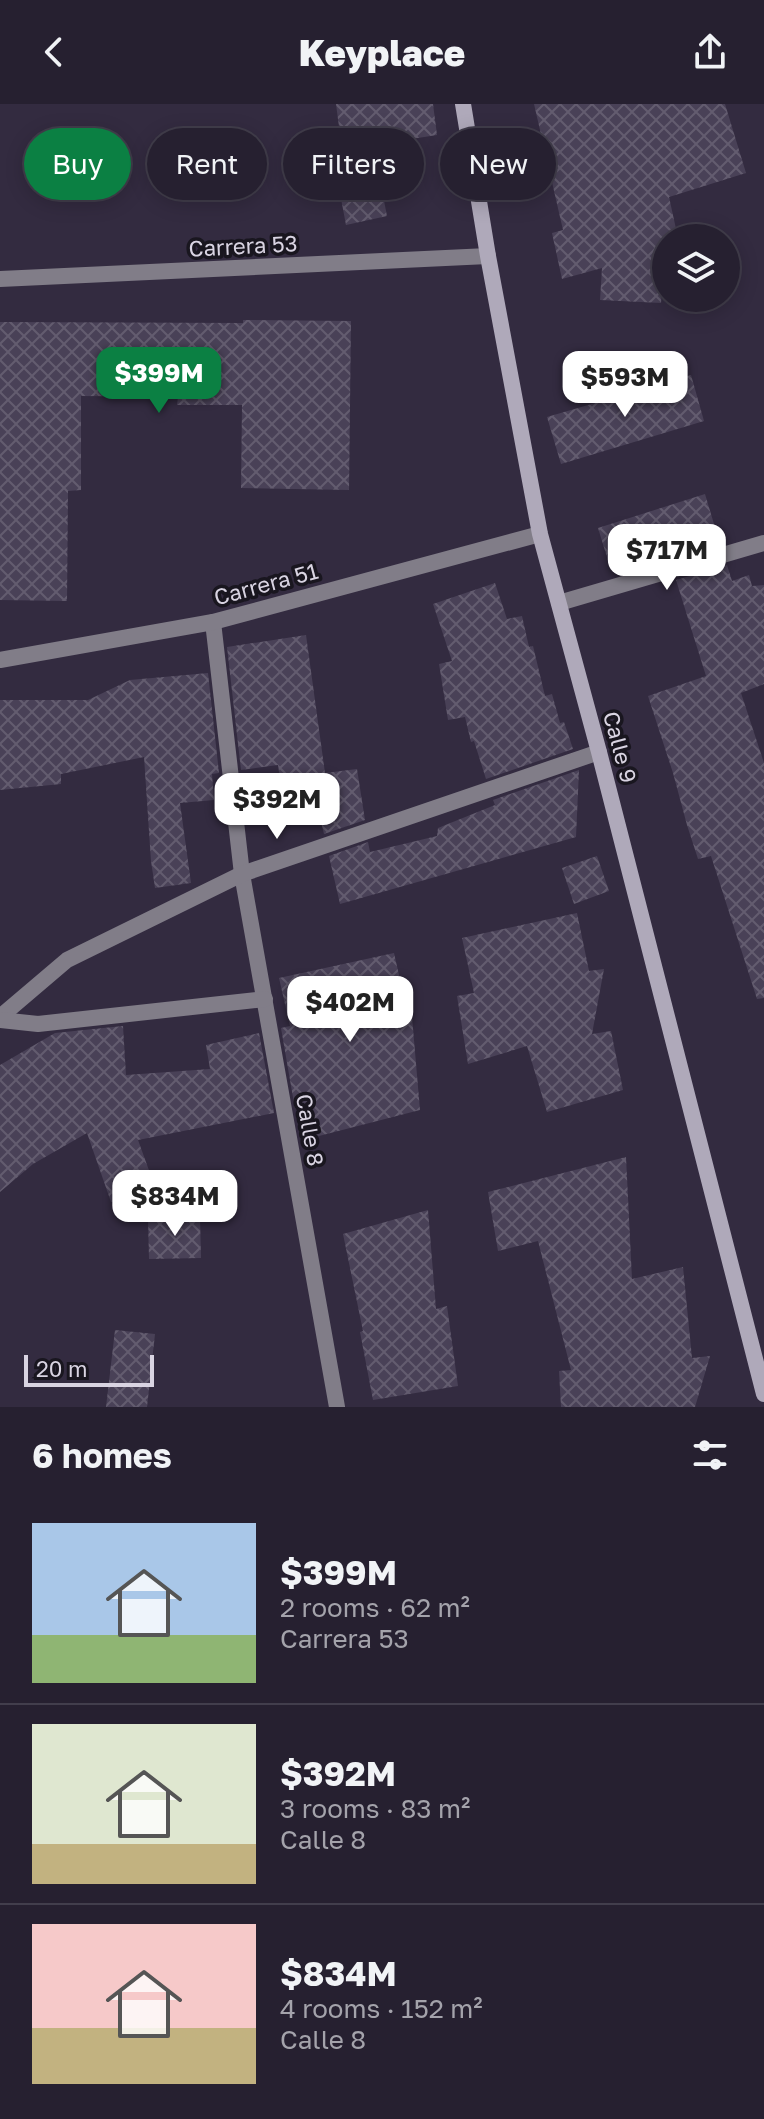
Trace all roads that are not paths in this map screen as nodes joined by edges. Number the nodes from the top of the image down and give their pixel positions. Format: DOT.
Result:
graph roads {
  1 [pos="463,104"];
  2 [pos="488,256"];
  3 [pos="0,279"];
  4 [pos="540,534"];
  5 [pos="764,543"];
  6 [pos="559,603"];
  7 [pos="213,622"];
  8 [pos="0,660"];
  9 [pos="599,752"];
  10 [pos="242,874"];
  11 [pos="265,999"];
  12 [pos="0,1018"];
  13 [pos="764,1394"];
  14 [pos="337,1407"];
  1 -- 2 [label="street, Calle 9"];
  2 -- 3 [label="street, Carrera 53"];
  2 -- 4 [label="street, Calle 9"];
  4 -- 6 [label="street, Calle 9"];
  4 -- 7 [label="street, Carrera 51"];
  5 -- 6 [label="street"];
  6 -- 9 [label="street, Calle 9"];
  7 -- 8 [label="street, Carrera 51"];
  7 -- 10 [label="street, Calle 8"];
  9 -- 10 [label="street"];
  9 -- 13 [label="street, Calle 9"];
  10 -- 11 [label="street, Calle 8"];
  10 -- 12 [label="street"];
  11 -- 12 [label="street"];
  11 -- 14 [label="street, Calle 8"];
}
